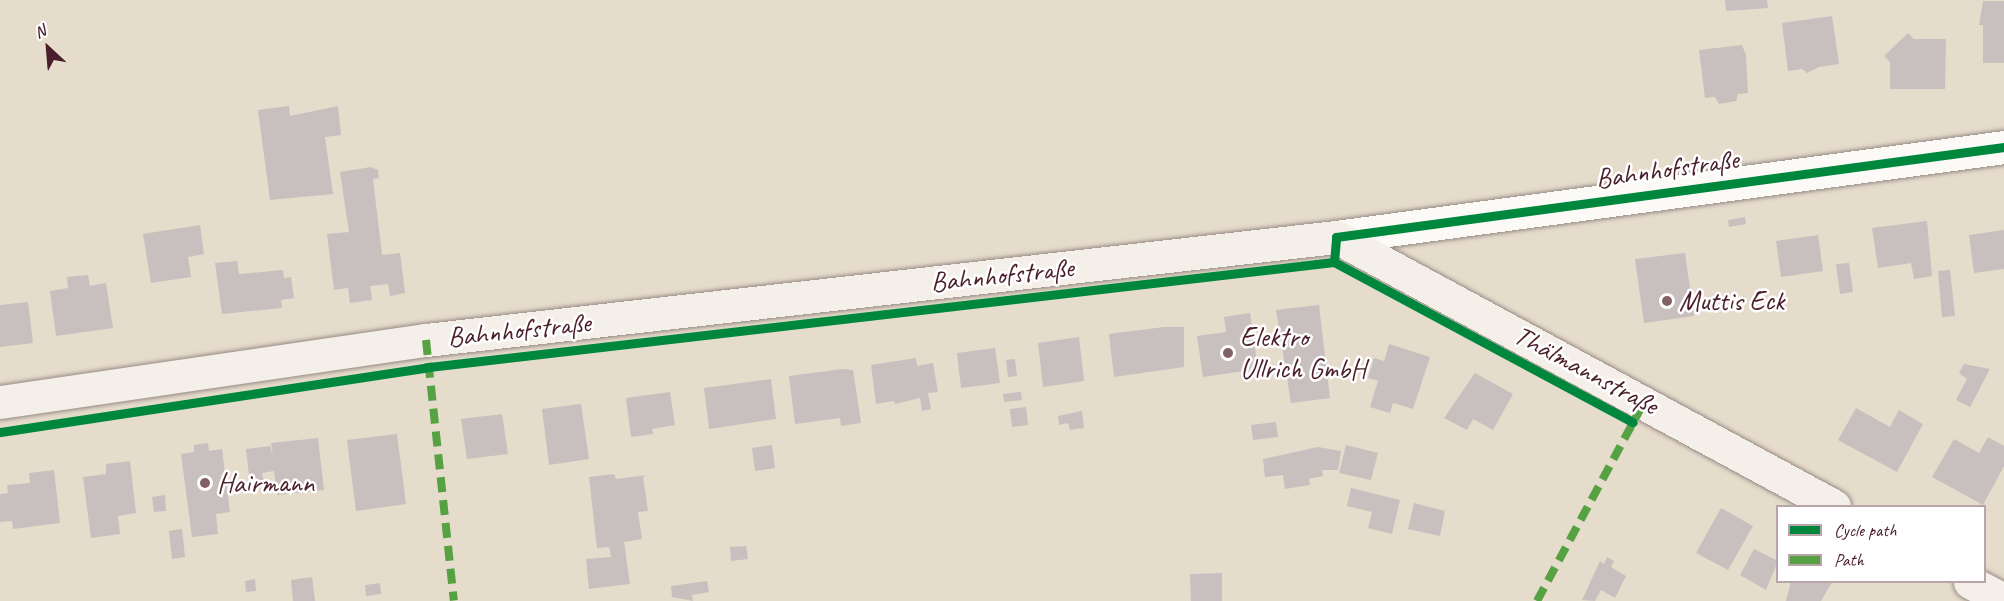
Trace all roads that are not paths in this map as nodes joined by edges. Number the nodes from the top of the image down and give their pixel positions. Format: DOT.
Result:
graph roads {
  1 [pos="2004,147"];
  2 [pos="1336,237"];
  3 [pos="0,402"];
  4 [pos="1830,505"];
  5 [pos="1972,583"];
  6 [pos="2004,600"];
  1 -- 2 [label="street, Bahnhofstraße"];
  2 -- 3 [label="main road, Bahnhofstraße"];
  2 -- 4 [label="main road, Thälmannstraße"];
  5 -- 6 [label="main road"];
}
